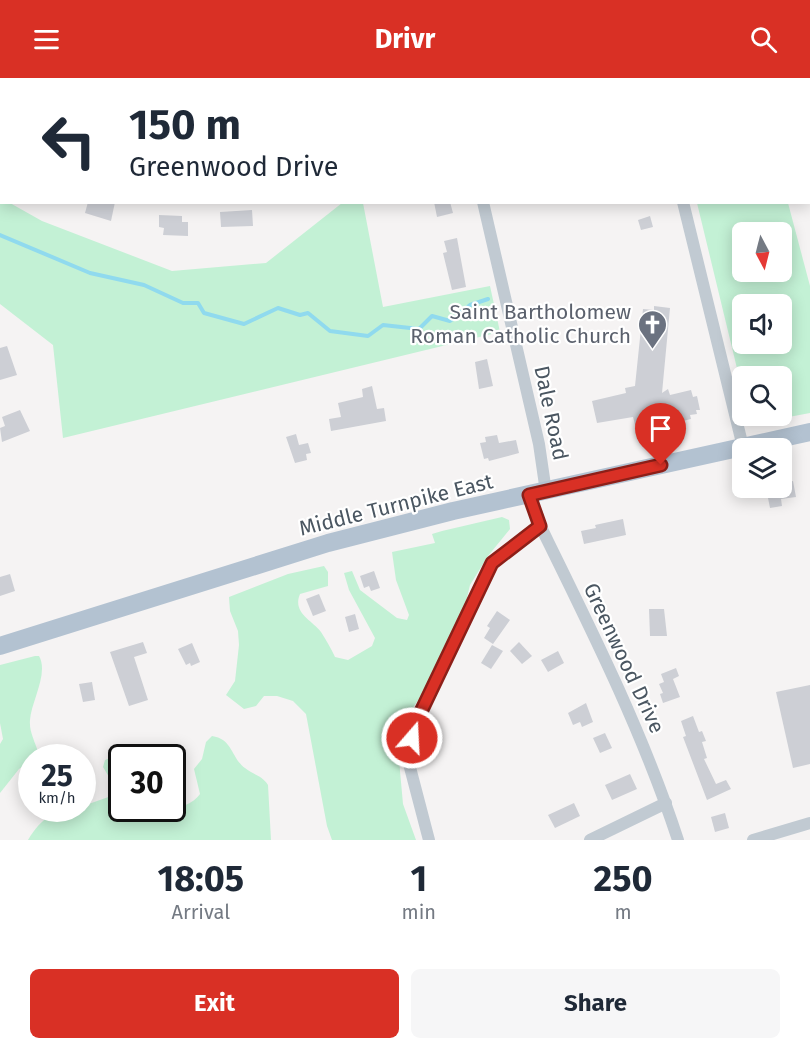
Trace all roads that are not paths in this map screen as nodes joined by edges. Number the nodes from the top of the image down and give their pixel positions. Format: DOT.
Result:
graph roads {
  1 [pos="483,204"];
  2 [pos="683,204"];
  3 [pos="810,432"];
  4 [pos="741,438"];
  5 [pos="783,438"];
  6 [pos="732,450"];
  7 [pos="538,494"];
  8 [pos="540,526"];
  9 [pos="0,646"];
  10 [pos="666,803"];
  11 [pos="810,823"];
  12 [pos="429,840"];
  13 [pos="590,840"];
  14 [pos="678,840"];
  15 [pos="753,840"];
  1 -- 7 [label="street, Dale Road"];
  2 -- 4 [label="street"];
  3 -- 5 [label="main road, Middle Turnpike East"];
  6 -- 7 [label="main road, Middle Turnpike East"];
  7 -- 8 [label="street, Greenwood Drive"];
  7 -- 9 [label="main road, Middle Turnpike East"];
  8 -- 10 [label="street, Greenwood Drive"];
  8 -- 12 [label="street"];
  10 -- 13 [label="street"];
  10 -- 14 [label="street, Greenwood Drive"];
  11 -- 15 [label="street"];
}
